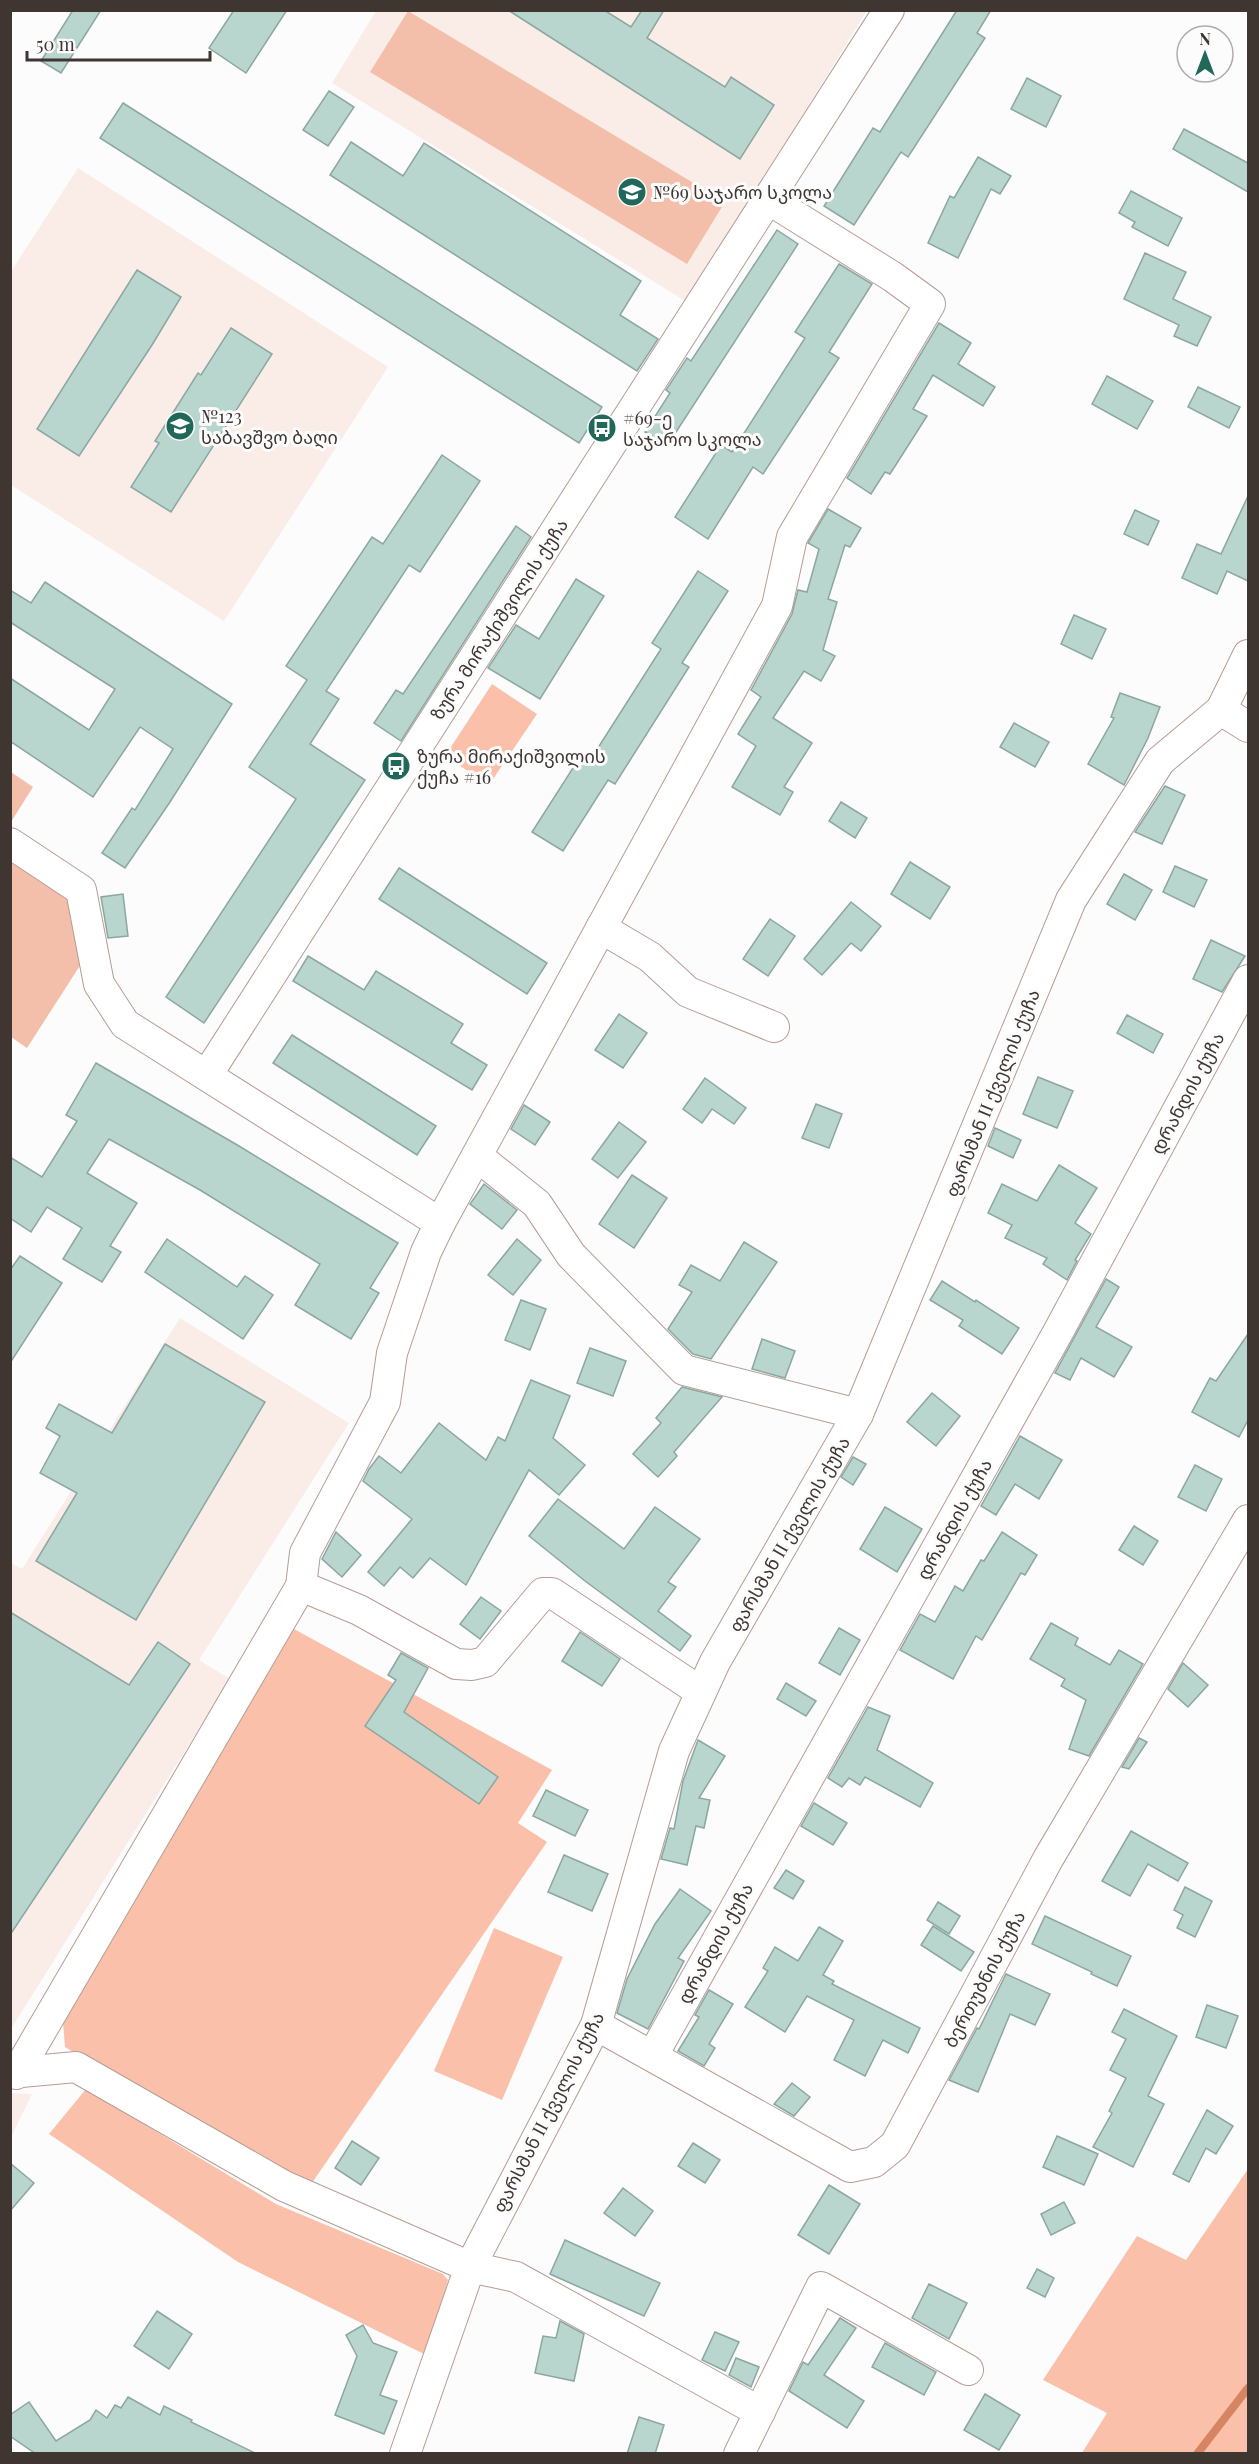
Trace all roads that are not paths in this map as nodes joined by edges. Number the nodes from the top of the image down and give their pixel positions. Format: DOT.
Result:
graph roads {
  1 [pos="889,10"];
  2 [pos="768,199"];
  3 [pos="1248,655"];
  4 [pos="1221,710"];
  5 [pos="1248,727"];
  6 [pos="10,843"];
  7 [pos="601,928"];
  8 [pos="1248,980"];
  9 [pos="774,1027"];
  10 [pos="207,1075"];
  11 [pos="477,1156"];
  12 [pos="440,1223"];
  13 [pos="858,1414"];
  14 [pos="1248,1520"];
  15 [pos="301,1586"];
  16 [pos="701,1692"];
  17 [pos="596,2025"];
  18 [pos="652,2055"];
  19 [pos="13,2073"];
  20 [pos="470,2267"];
  21 [pos="968,2370"];
  22 [pos="760,2412"];
  23 [pos="405,2454"];
  24 [pos="739,2454"];
  1 -- 2 [label="street, ზურა მირაქიშვილის ქუჩა"];
  2 -- 7 [label="street"];
  2 -- 10 [label="street, ზურა მირაქიშვილის ქუჩა"];
  3 -- 4 [label="street, ფარსმან II ქველის ქუჩა"];
  4 -- 5 [label="street"];
  4 -- 13 [label="street, ფარსმან II ქველის ქუჩა"];
  6 -- 10 [label="street"];
  7 -- 9 [label="street"];
  7 -- 11 [label="street"];
  8 -- 18 [label="street, დრანდის ქუჩა"];
  10 -- 12 [label="street"];
  11 -- 12 [label="street"];
  11 -- 13 [label="street"];
  12 -- 15 [label="street"];
  13 -- 16 [label="street, ფარსმან II ქველის ქუჩა"];
  14 -- 18 [label="street, ბერთუბნის ქუჩა"];
  15 -- 16 [label="street"];
  15 -- 19 [label="street"];
  16 -- 17 [label="street, ფარსმან II ქველის ქუჩა"];
  17 -- 18 [label="street, ბერთუბნის ქუჩა"];
  17 -- 20 [label="street, ფარსმან II ქველის ქუჩა"];
  19 -- 20 [label="street"];
  20 -- 22 [label="street"];
  20 -- 23 [label="street, ფარსმან II ქველის ქუჩა"];
  21 -- 22 [label="street"];
  22 -- 24 [label="street"];
}
